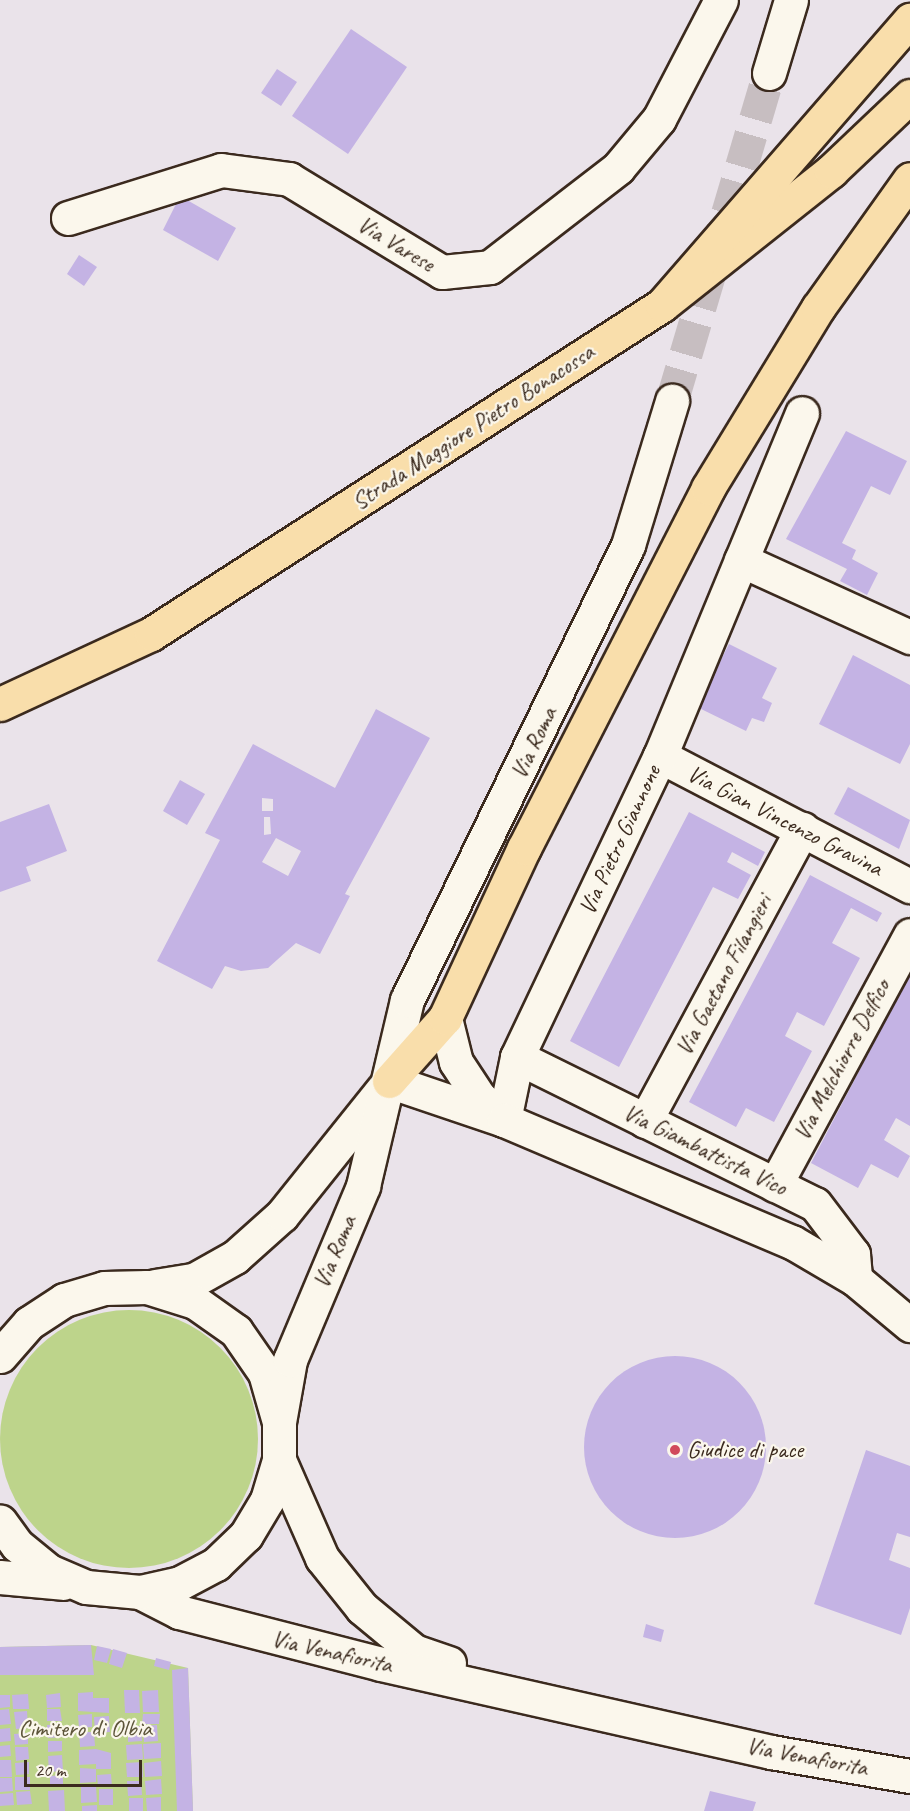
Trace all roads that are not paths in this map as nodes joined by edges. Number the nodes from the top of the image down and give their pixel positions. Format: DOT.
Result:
graph roads {
  1 [pos="721,0"];
  2 [pos="791,0"];
  3 [pos="910,20"];
  4 [pos="769,72"];
  5 [pos="910,96"];
  6 [pos="910,179"];
  7 [pos="68,219"];
  8 [pos="662,305"];
  9 [pos="672,401"];
  10 [pos="802,413"];
  11 [pos="741,560"];
  12 [pos="910,637"];
  13 [pos="0,704"];
  14 [pos="660,756"];
  15 [pos="802,830"];
  16 [pos="910,886"];
  17 [pos="910,934"];
  18 [pos="445,1018"];
  19 [pos="517,1057"];
  20 [pos="389,1081"];
  21 [pos="504,1120"];
  22 [pos="645,1121"];
  23 [pos="775,1185"];
  24 [pos="855,1279"];
  25 [pos="147,1287"];
  26 [pos="910,1325"];
  27 [pos="0,1356"];
  28 [pos="279,1422"];
  29 [pos="279,1461"];
  30 [pos="0,1522"];
  31 [pos="0,1577"];
  32 [pos="86,1587"];
  33 [pos="140,1592"];
  34 [pos="530,1693"];
  35 [pos="910,1776"];
  1 -- 7 [label="street, Via Varese"];
  2 -- 4 [label="street"];
  3 -- 8 [label="main road"];
  5 -- 8 [label="main road, Strada Maggiore Pietro Bonacossa"];
  6 -- 18 [label="main road"];
  8 -- 13 [label="main road, Strada Maggiore Pietro Bonacossa"];
  9 -- 20 [label="street, Via Roma"];
  10 -- 11 [label="street, Via Pietro Giannone"];
  11 -- 12 [label="street"];
  11 -- 14 [label="street, Via Pietro Giannone"];
  14 -- 15 [label="street, Via Gian Vincenzo Gravina"];
  14 -- 19 [label="street, Via Pietro Giannone"];
  15 -- 16 [label="street, Via Gian Vincenzo Gravina"];
  15 -- 22 [label="street, Via Gaetano Filangieri"];
  17 -- 23 [label="street, Via Melchiorre Delfico"];
  18 -- 20 [label="main road"];
  18 -- 21 [label="street, Via Giambattista Vico"];
  19 -- 21 [label="street, Via Pietro Giannone"];
  19 -- 22 [label="street, Via Giambattista Vico"];
  20 -- 21 [label="street, Via Giambattista Vico"];
  20 -- 25 [label="street, Via Roma"];
  20 -- 28 [label="street, Via Roma"];
  21 -- 24 [label="street, Via Giambattista Vico"];
  22 -- 23 [label="street, Via Giambattista Vico"];
  23 -- 24 [label="street, Via Giambattista Vico"];
  24 -- 26 [label="street, Via Giambattista Vico"];
  25 -- 27 [label="street"];
  25 -- 28 [label="street"];
  28 -- 29 [label="street"];
  29 -- 33 [label="street"];
  29 -- 34 [label="street, Via Venafiorita"];
  30 -- 32 [label="street"];
  31 -- 32 [label="street"];
  32 -- 33 [label="street"];
  33 -- 34 [label="street, Via Venafiorita"];
  34 -- 35 [label="street, Via Venafiorita"];
}
